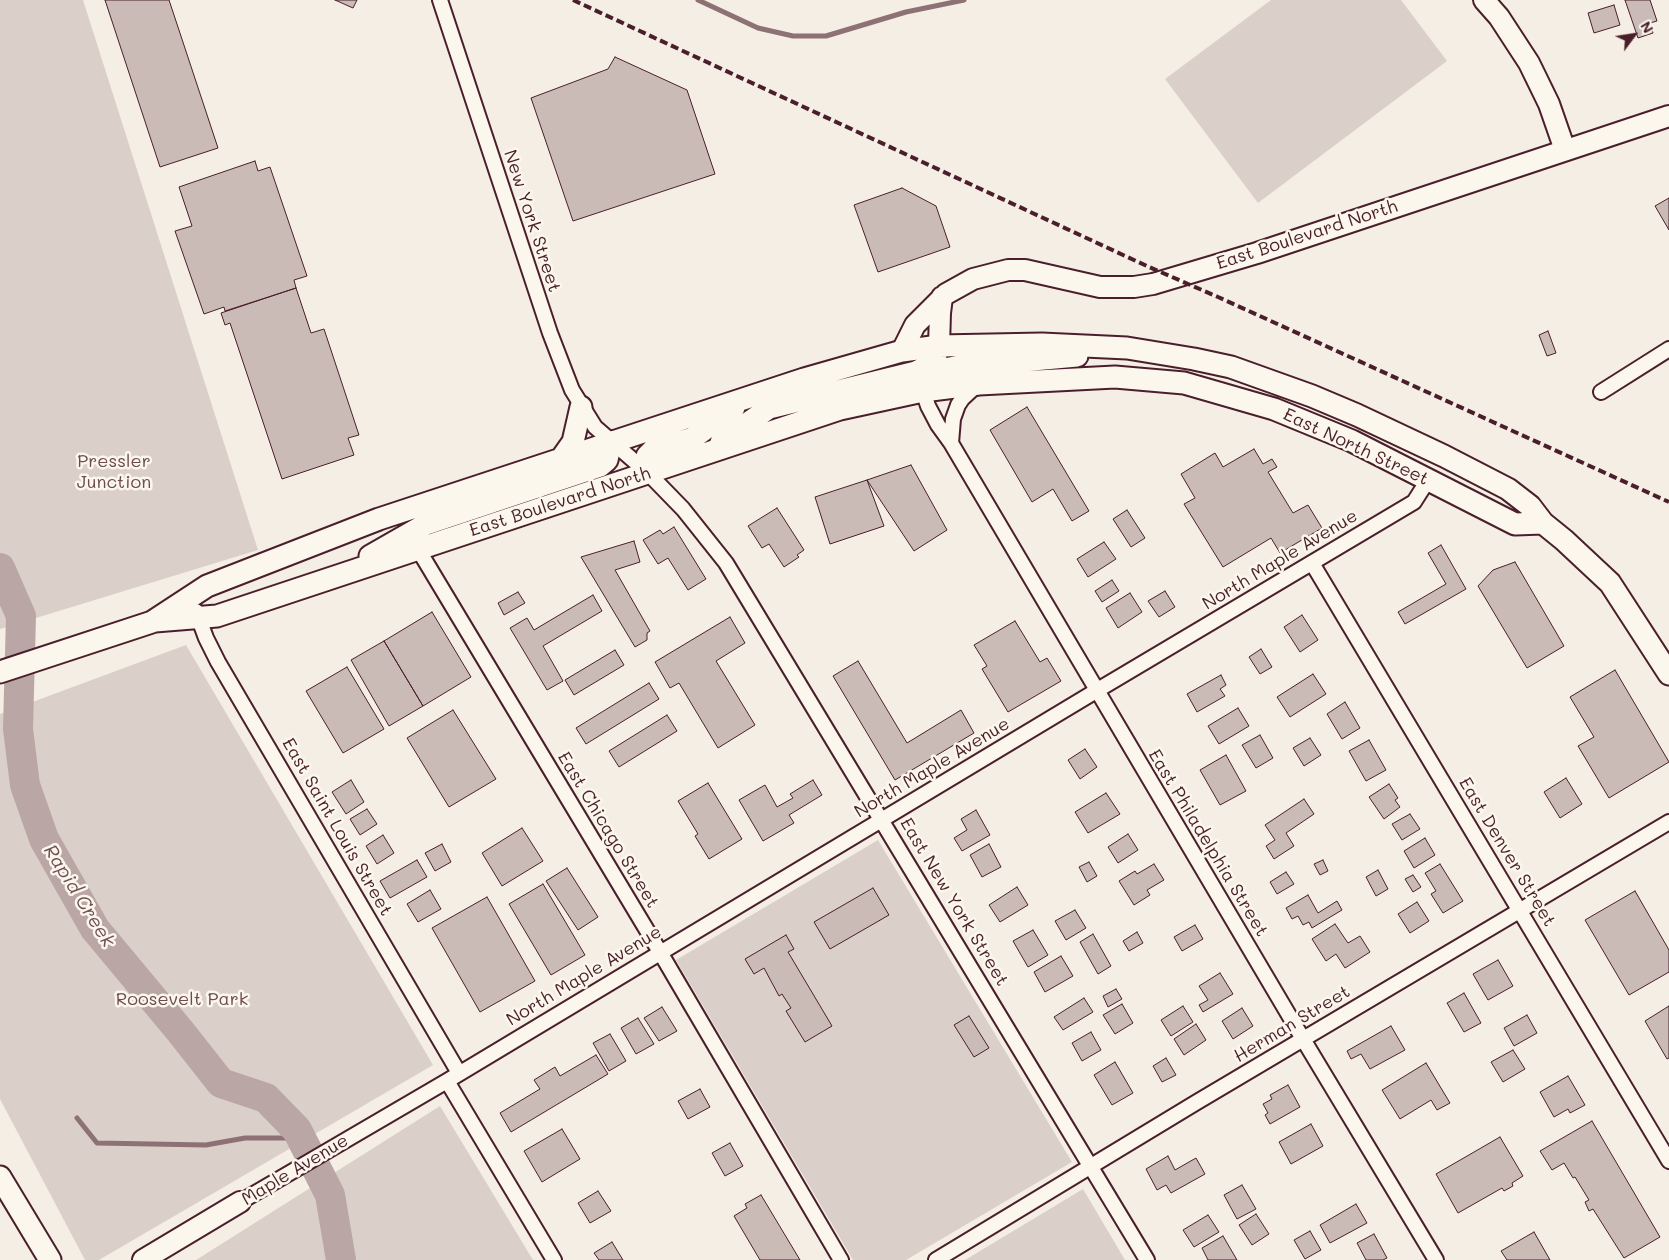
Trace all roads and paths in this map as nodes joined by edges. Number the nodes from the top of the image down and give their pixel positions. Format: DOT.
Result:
graph roads {
  1 [pos="440,0"];
  2 [pos="1484,0"];
  3 [pos="1669,116"];
  4 [pos="1565,150"];
  5 [pos="942,297"];
  6 [pos="940,346"];
  7 [pos="1128,348"];
  8 [pos="1669,349"];
  9 [pos="902,351"];
  10 [pos="979,384"];
  11 [pos="923,391"];
  12 [pos="1601,392"];
  13 [pos="749,397"];
  14 [pos="581,407"];
  15 [pos="611,442"];
  16 [pos="951,443"];
  17 [pos="700,456"];
  18 [pos="561,459"];
  19 [pos="648,473"];
  20 [pos="1428,480"];
  21 [pos="1530,506"];
  22 [pos="1543,523"];
  23 [pos="337,536"];
  24 [pos="418,550"];
  25 [pos="1312,563"];
  26 [pos="334,578"];
  27 [pos="190,597"];
  28 [pos="198,618"];
  29 [pos="152,622"];
  30 [pos="0,672"];
  31 [pos="1669,674"];
  32 [pos="1096,690"];
  33 [pos="882,819"];
  34 [pos="1669,822"];
  35 [pos="1520,910"];
  36 [pos="660,952"];
  37 [pos="1303,1040"];
  38 [pos="459,1073"];
  39 [pos="447,1081"];
  40 [pos="1669,1160"];
  41 [pos="1091,1166"];
  42 [pos="0,1177"];
  43 [pos="240,1202"];
  44 [pos="50,1260"];
  45 [pos="143,1260"];
  46 [pos="554,1260"];
  47 [pos="841,1260"];
  48 [pos="936,1260"];
  49 [pos="1147,1260"];
  50 [pos="1436,1260"];
  1 -- 14 [label="street, New York Street"];
  2 -- 4 [label="street"];
  3 -- 4 [label="street, East Boulevard North"];
  4 -- 5 [label="street, East Boulevard North"];
  5 -- 6 [label="street"];
  5 -- 9 [label="street, East Boulevard North"];
  6 -- 7 [label="main road, East North Street"];
  6 -- 9 [label="main road"];
  6 -- 17 [label="main road"];
  7 -- 11 [label="main road"];
  7 -- 21 [label="main road, East North Street"];
  8 -- 12 [label="street"];
  9 -- 13 [label="main road"];
  10 -- 11 [label="main road, East North Street"];
  10 -- 16 [label="street"];
  10 -- 20 [label="main road, East North Street"];
  11 -- 16 [label="street, East Philadelphia Street"];
  11 -- 17 [label="main road, East Boulevard North"];
  13 -- 15 [label="main road"];
  13 -- 19 [label="main road"];
  14 -- 15 [label="street, New York Street"];
  14 -- 18 [label="main road"];
  15 -- 18 [label="main road"];
  15 -- 19 [label="street, East New York Street"];
  15 -- 26 [label="main road"];
  16 -- 32 [label="street, East Philadelphia Street"];
  17 -- 19 [label="main road, East Boulevard North"];
  18 -- 23 [label="main road"];
  19 -- 24 [label="main road, East Boulevard North"];
  19 -- 33 [label="street, East New York Street"];
  20 -- 21 [label="main road"];
  20 -- 22 [label="main road, East North Street"];
  20 -- 25 [label="street, North Maple Avenue"];
  21 -- 22 [label="main road, East North Street"];
  22 -- 31 [label="main road, East North Street"];
  23 -- 27 [label="main road"];
  23 -- 28 [label="main road"];
  24 -- 26 [label="main road, East Boulevard North"];
  24 -- 36 [label="street, East Chicago Street"];
  25 -- 32 [label="street, North Maple Avenue"];
  25 -- 35 [label="street, East Denver Street"];
  26 -- 28 [label="main road, East Boulevard North"];
  27 -- 28 [label="street, East Saint Louis Street"];
  27 -- 29 [label="main road"];
  28 -- 29 [label="main road, East Boulevard North"];
  28 -- 38 [label="street, East Saint Louis Street"];
  29 -- 30 [label="main road"];
  32 -- 33 [label="street, North Maple Avenue"];
  32 -- 37 [label="street, East Philadelphia Street"];
  33 -- 36 [label="street, North Maple Avenue"];
  33 -- 41 [label="street, East New York Street"];
  34 -- 35 [label="street, Herman Street"];
  35 -- 37 [label="street, Herman Street"];
  35 -- 40 [label="street, East Denver Street"];
  36 -- 38 [label="street, North Maple Avenue"];
  36 -- 47 [label="street, East Chicago Street"];
  37 -- 41 [label="street, Herman Street"];
  37 -- 50 [label="street, East Philadelphia Street"];
  38 -- 39 [label="street, North Maple Avenue"];
  39 -- 43 [label="street, Maple Avenue"];
  39 -- 46 [label="street"];
  41 -- 48 [label="street, Herman Street"];
  41 -- 49 [label="street, East New York Street"];
  42 -- 44 [label="main road"];
  43 -- 45 [label="street, Maple Avenue"];
}
